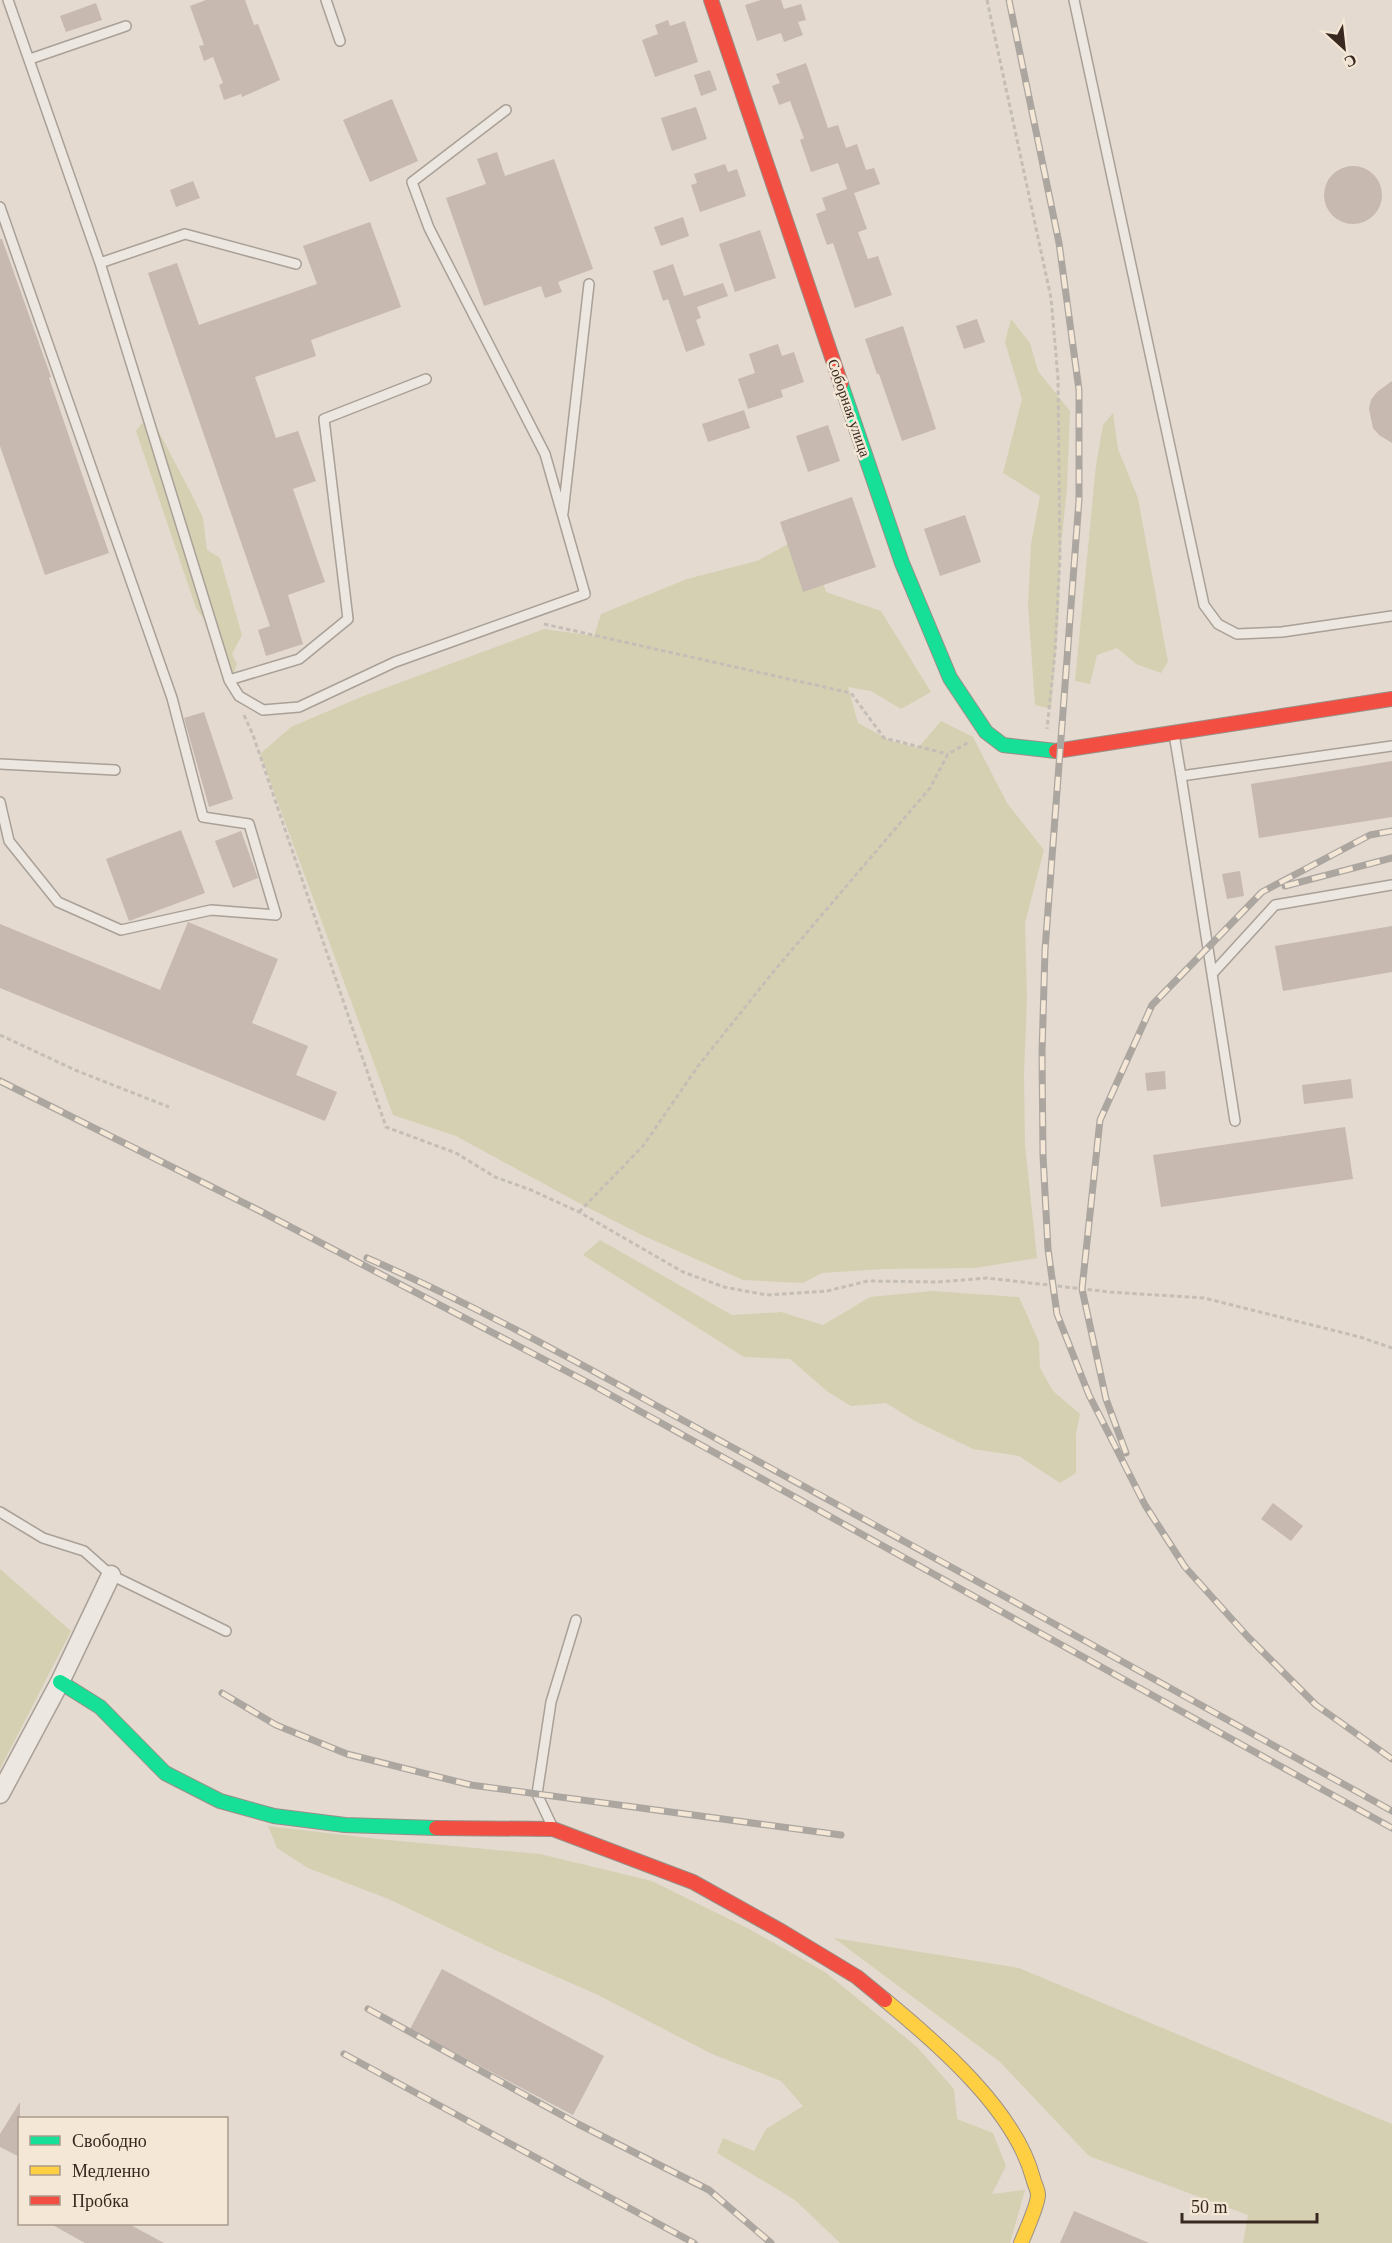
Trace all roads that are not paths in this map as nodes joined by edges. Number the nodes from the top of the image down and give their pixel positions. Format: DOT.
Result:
graph roads {
  1 [pos="8,0"];
  2 [pos="326,0"];
  3 [pos="711,0"];
  4 [pos="1074,0"];
  5 [pos="126,26"];
  6 [pos="340,41"];
  7 [pos="30,59"];
  8 [pos="506,110"];
  9 [pos="0,207"];
  10 [pos="100,263"];
  11 [pos="296,264"];
  12 [pos="589,284"];
  13 [pos="426,380"];
  14 [pos="563,519"];
  15 [pos="1392,616"];
  16 [pos="229,680"];
  17 [pos="1392,699"];
  18 [pos="1174,733"];
  19 [pos="1392,746"];
  20 [pos="0,764"];
  21 [pos="115,770"];
  22 [pos="1180,776"];
  23 [pos="0,802"];
  24 [pos="1392,885"];
  25 [pos="1212,974"];
  26 [pos="1235,1121"];
  27 [pos="0,1512"];
  28 [pos="111,1575"];
  29 [pos="576,1620"];
  30 [pos="226,1631"];
  31 [pos="60,1682"];
  32 [pos="0,1794"];
  33 [pos="553,1829"];
  34 [pos="1021,2243"];
  1 -- 7 [label="lane"];
  2 -- 6 [label="lane"];
  3 -- 18 [label="street, Соборная улица"];
  4 -- 15 [label="lane"];
  5 -- 7 [label="lane"];
  7 -- 10 [label="lane"];
  8 -- 14 [label="lane"];
  9 -- 23 [label="lane"];
  10 -- 11 [label="lane"];
  10 -- 16 [label="lane"];
  12 -- 14 [label="lane"];
  13 -- 16 [label="lane"];
  14 -- 16 [label="lane"];
  17 -- 18 [label="street, Соборная улица"];
  18 -- 22 [label="lane"];
  19 -- 22 [label="lane"];
  20 -- 21 [label="lane"];
  22 -- 25 [label="lane"];
  24 -- 25 [label="lane"];
  25 -- 26 [label="lane"];
  27 -- 28 [label="lane"];
  28 -- 30 [label="lane"];
  28 -- 31 [label="street"];
  29 -- 33 [label="lane"];
  31 -- 32 [label="street"];
  31 -- 33 [label="street"];
  33 -- 34 [label="street"];
}
